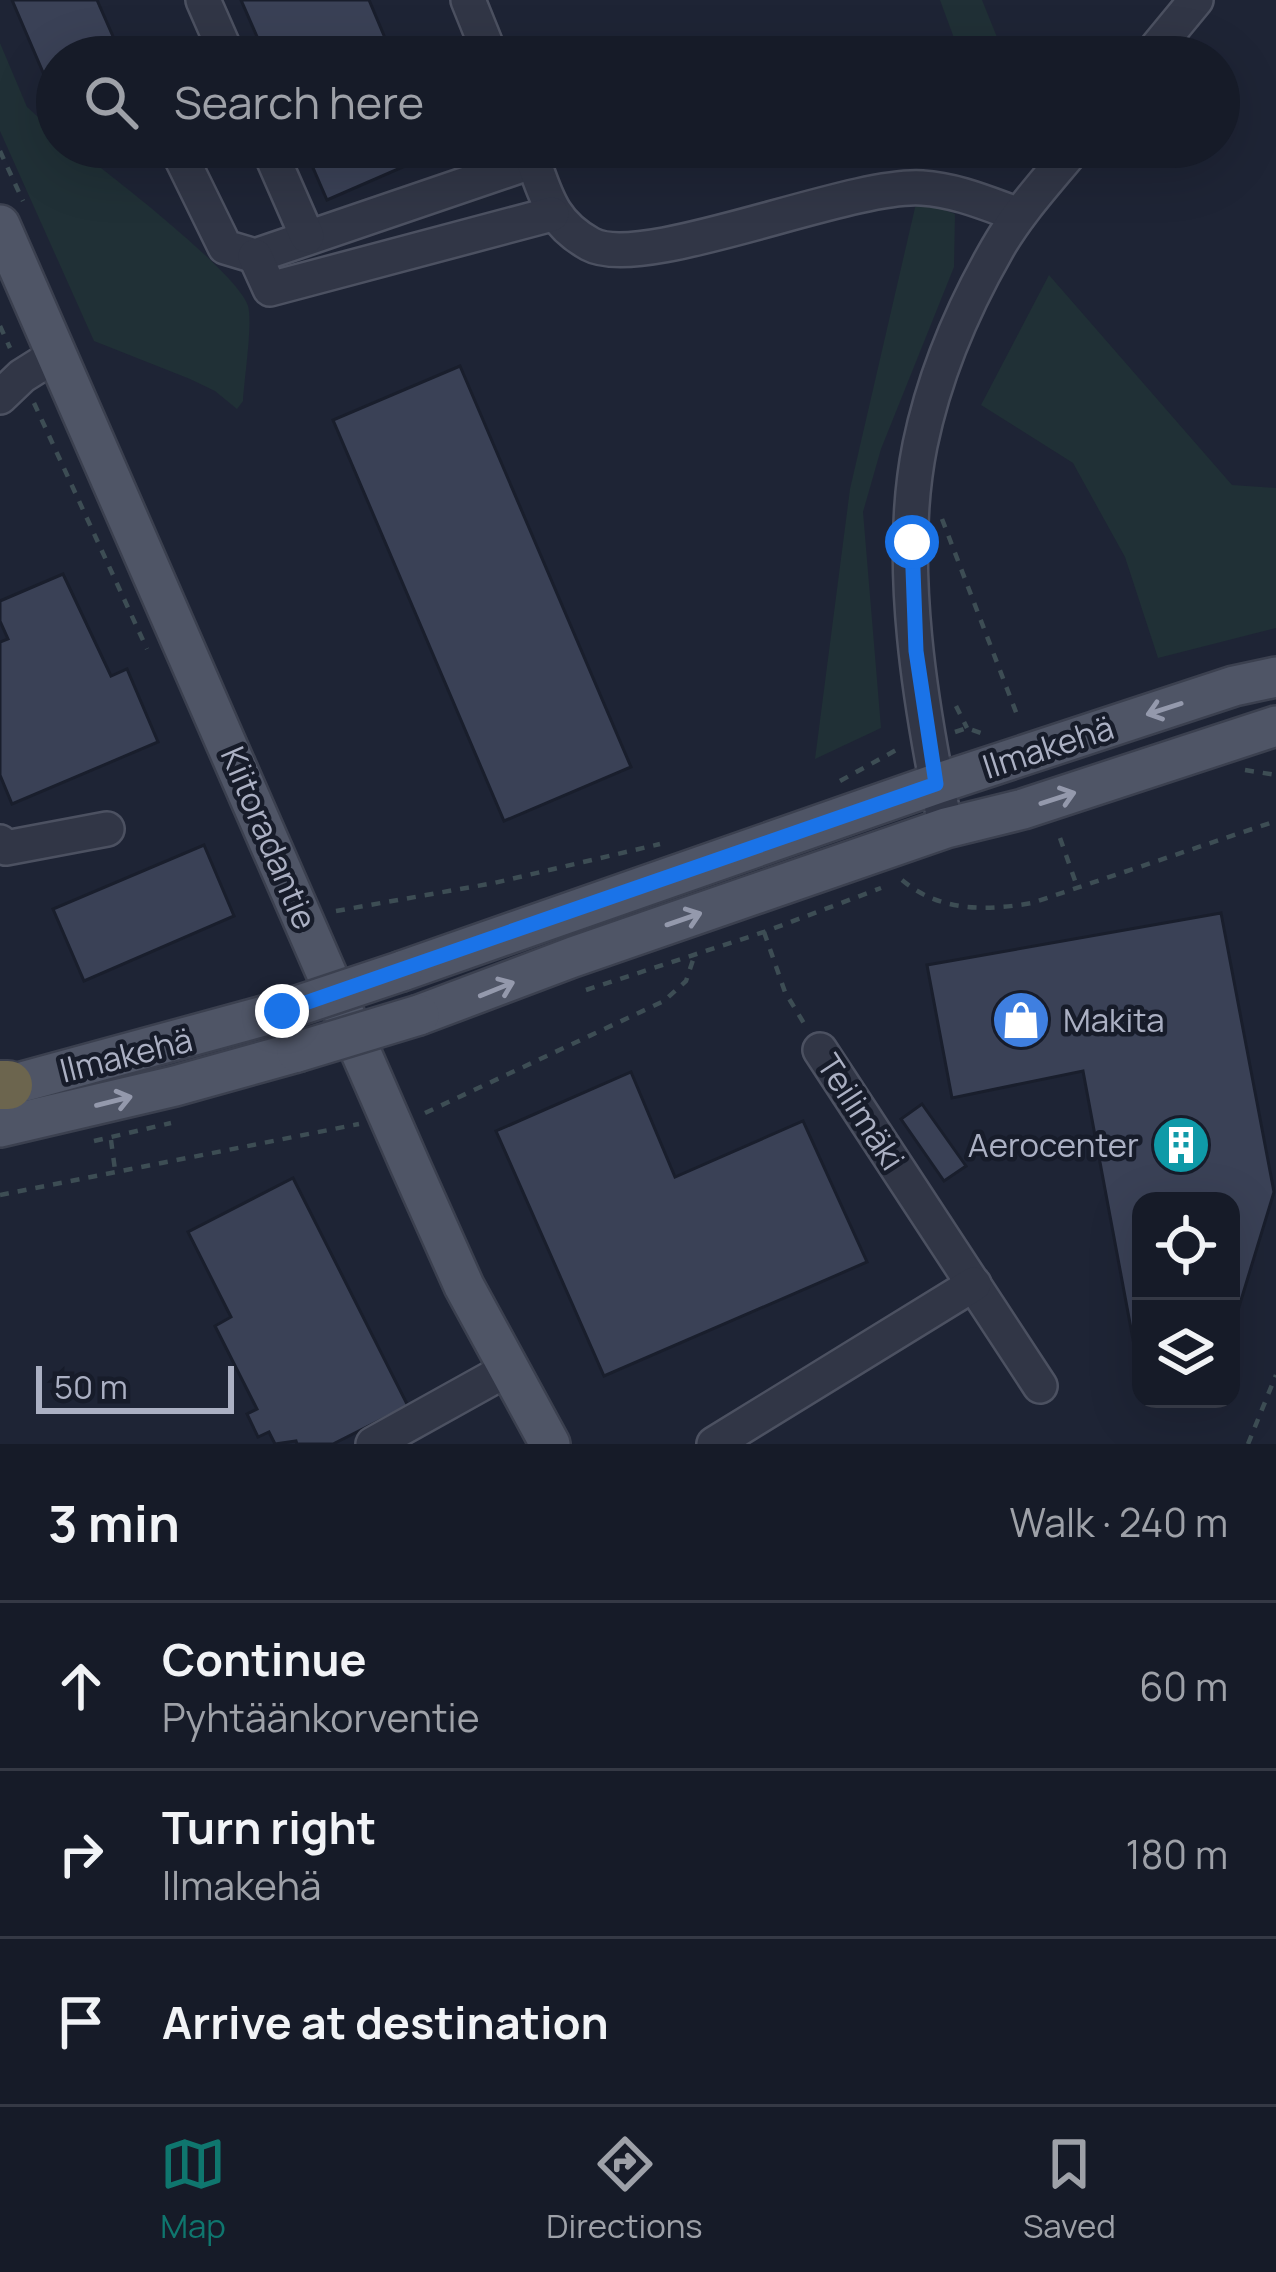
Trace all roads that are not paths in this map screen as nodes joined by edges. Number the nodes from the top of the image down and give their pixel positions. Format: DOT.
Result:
graph roads {
  1 [pos="203,0"];
  2 [pos="468,0"];
  3 [pos="1196,0"];
  4 [pos="219,36"];
  5 [pos="483,36"];
  6 [pos="1166,36"];
  7 [pos="186,168"];
  8 [pos="277,168"];
  9 [pos="493,168"];
  10 [pos="536,168"];
  11 [pos="1058,168"];
  12 [pos="552,214"];
  13 [pos="1019,215"];
  14 [pos="0,225"];
  15 [pos="307,236"];
  16 [pos="255,256"];
  17 [pos="57,354"];
  18 [pos="0,397"];
  19 [pos="1276,676"];
  20 [pos="1276,726"];
  21 [pos="936,784"];
  22 [pos="946,828"];
  23 [pos="107,829"];
  24 [pos="0,842"];
  25 [pos="820,1050"];
  26 [pos="2,1097"];
  27 [pos="974,1284"];
  28 [pos="508,1370"];
  29 [pos="1040,1386"];
  30 [pos="373,1444"];
  31 [pos="550,1444"];
  32 [pos="714,1444"];
  1 -- 4 [label="street"];
  2 -- 5 [label="street"];
  3 -- 6 [label="street"];
  7 -- 16 [label="street"];
  8 -- 15 [label="street"];
  9 -- 15 [label="street"];
  10 -- 12 [label="street"];
  11 -- 13 [label="street"];
  12 -- 13 [label="street"];
  12 -- 16 [label="street"];
  13 -- 21 [label="street"];
  14 -- 17 [label="main road, Kiitoradantie"];
  15 -- 16 [label="street"];
  17 -- 18 [label="street"];
  17 -- 28 [label="main road, Kiitoradantie"];
  19 -- 21 [label="main road, Ilmakehä, one-way"];
  22 -- 20 [label="main road, Ilmakehä, one-way"];
  21 -- 22 [label="street"];
  21 -- 26 [label="main road, Ilmakehä, bridge"];
  26 -- 22 [label="main road, Ilmakehä, one-way, bridge"];
  23 -- 24 [label="street"];
  25 -- 27 [label="street, Teilimäki"];
  27 -- 29 [label="street, Teilimäki"];
  27 -- 32 [label="street"];
  28 -- 30 [label="street"];
  28 -- 31 [label="main road, Kiitoradantie"];
}
